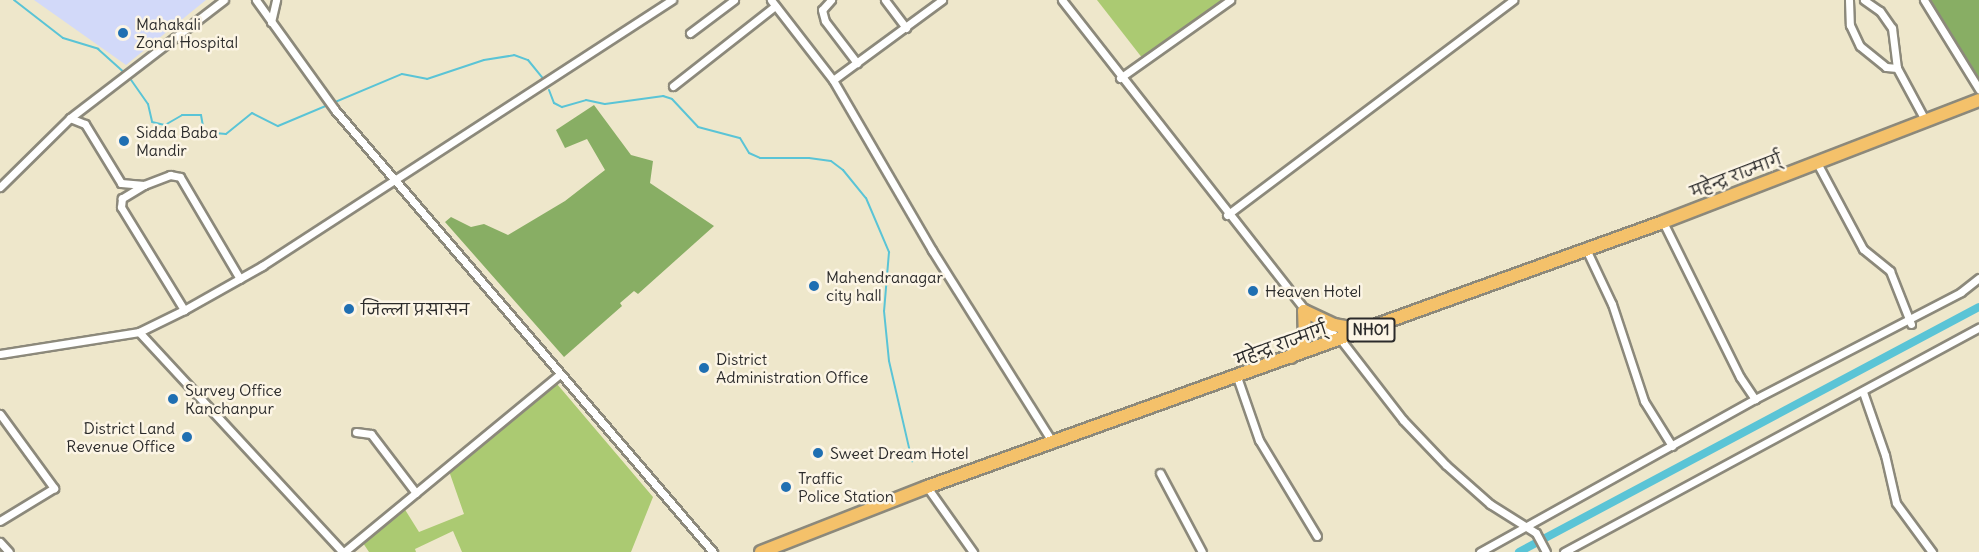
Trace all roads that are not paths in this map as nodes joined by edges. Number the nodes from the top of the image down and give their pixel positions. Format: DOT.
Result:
graph roads {
  1 [pos="224,0"];
  2 [pos="256,0"];
  3 [pos="276,0"];
  4 [pos="672,0"];
  5 [pos="734,0"];
  6 [pos="831,0"];
  7 [pos="885,0"];
  8 [pos="942,0"];
  9 [pos="1062,0"];
  10 [pos="1230,0"];
  11 [pos="1514,0"];
  12 [pos="1849,0"];
  13 [pos="1864,0"];
  14 [pos="1924,0"];
  15 [pos="773,3"];
  16 [pos="271,22"];
  17 [pos="906,28"];
  18 [pos="690,33"];
  19 [pos="857,63"];
  20 [pos="1897,68"];
  21 [pos="1120,78"];
  22 [pos="833,80"];
  23 [pos="673,86"];
  24 [pos="1979,89"];
  25 [pos="1979,100"];
  26 [pos="70,118"];
  27 [pos="1925,120"];
  28 [pos="1816,161"];
  29 [pos="393,178"];
  30 [pos="144,185"];
  31 [pos="0,187"];
  32 [pos="1227,215"];
  33 [pos="1663,222"];
  34 [pos="1585,247"];
  35 [pos="1979,278"];
  36 [pos="240,279"];
  37 [pos="184,310"];
  38 [pos="1304,310"];
  39 [pos="1910,320"];
  40 [pos="1979,328"];
  41 [pos="1369,330"];
  42 [pos="139,332"];
  43 [pos="1341,340"];
  44 [pos="0,354"];
  45 [pos="1288,360"];
  46 [pos="560,374"];
  47 [pos="1237,377"];
  48 [pos="1863,392"];
  49 [pos="1755,399"];
  50 [pos="0,414"];
  51 [pos="356,432"];
  52 [pos="1053,444"];
  53 [pos="1672,446"];
  54 [pos="1160,473"];
  55 [pos="927,487"];
  56 [pos="416,493"];
  57 [pos="0,520"];
  58 [pos="1528,528"];
  59 [pos="1317,536"];
  60 [pos="0,542"];
  61 [pos="1545,550"];
  62 [pos="9,552"];
  63 [pos="344,552"];
  64 [pos="713,552"];
  65 [pos="761,552"];
  66 [pos="974,552"];
  67 [pos="1202,552"];
  68 [pos="1480,552"];
  69 [pos="1564,552"];
  70 [pos="1932,552"];
  1 -- 26 [label="street"];
  2 -- 16 [label="street"];
  3 -- 16 [label="street"];
  4 -- 29 [label="street"];
  5 -- 18 [label="street"];
  6 -- 19 [label="street"];
  7 -- 17 [label="street"];
  8 -- 17 [label="street"];
  9 -- 21 [label="street"];
  10 -- 21 [label="street"];
  11 -- 32 [label="street"];
  12 -- 20 [label="street"];
  13 -- 20 [label="street"];
  14 -- 24 [label="street"];
  15 -- 22 [label="street"];
  15 -- 23 [label="street"];
  16 -- 29 [label="street"];
  17 -- 19 [label="street"];
  19 -- 22 [label="street"];
  20 -- 27 [label="street"];
  21 -- 32 [label="street"];
  22 -- 52 [label="street"];
  25 -- 27 [label="highway, महेन्द्र राज्मार्ग् / NH01"];
  26 -- 30 [label="street"];
  26 -- 31 [label="street"];
  27 -- 28 [label="highway, महेन्द्र राज्मार्ग् / NH01"];
  28 -- 33 [label="highway, महेन्द्र राज्मार्ग् / NH01"];
  28 -- 39 [label="street"];
  29 -- 36 [label="street"];
  29 -- 46 [label="street"];
  30 -- 36 [label="street"];
  30 -- 37 [label="street"];
  32 -- 38 [label="street"];
  33 -- 34 [label="highway, महेन्द्र राज्मार्ग् / NH01"];
  33 -- 49 [label="street"];
  34 -- 41 [label="highway, महेन्द्र राज्मार्ग् / NH01"];
  34 -- 53 [label="street"];
  35 -- 39 [label="street"];
  36 -- 37 [label="street"];
  37 -- 42 [label="street"];
  38 -- 41 [label="highway"];
  38 -- 43 [label="street"];
  38 -- 45 [label="highway"];
  39 -- 49 [label="street"];
  40 -- 48 [label="street"];
  41 -- 43 [label="highway, महेन्द्र राज्मार्ग् / NH01"];
  42 -- 44 [label="street"];
  42 -- 63 [label="street"];
  43 -- 45 [label="highway, महेन्द्र राज्मार्ग् / NH01"];
  43 -- 58 [label="street"];
  45 -- 47 [label="highway, महेन्द्र राज्मार्ग् / NH01"];
  46 -- 56 [label="street"];
  46 -- 64 [label="street"];
  47 -- 52 [label="highway, महेन्द्र राज्मार्ग् / NH01"];
  47 -- 59 [label="street"];
  48 -- 69 [label="street"];
  48 -- 70 [label="street"];
  49 -- 53 [label="street"];
  50 -- 57 [label="street"];
  51 -- 56 [label="street"];
  52 -- 55 [label="highway, महेन्द्र राज्मार्ग् / NH01"];
  53 -- 58 [label="street"];
  54 -- 67 [label="street"];
  55 -- 65 [label="highway, महेन्द्र राज्मार्ग् / NH01"];
  55 -- 66 [label="street"];
  56 -- 63 [label="street"];
  58 -- 61 [label="street"];
  58 -- 68 [label="street"];
  60 -- 62 [label="street"];
}
